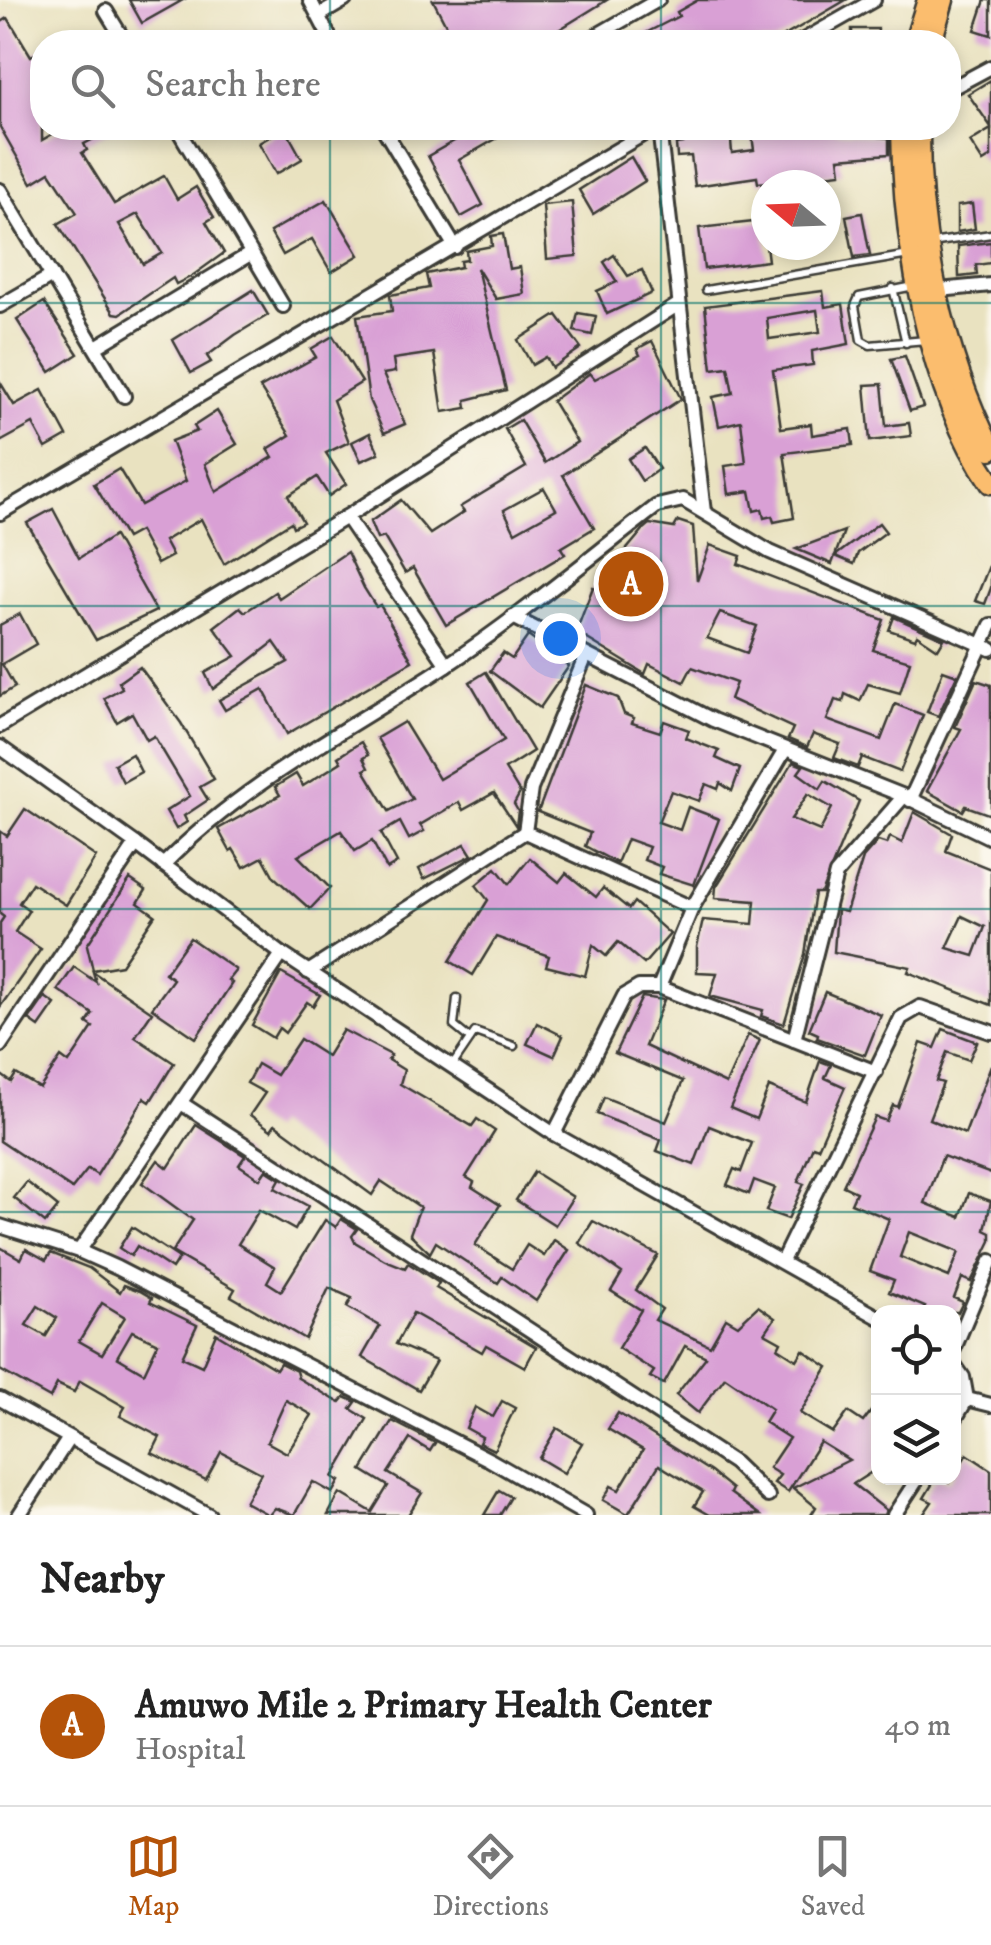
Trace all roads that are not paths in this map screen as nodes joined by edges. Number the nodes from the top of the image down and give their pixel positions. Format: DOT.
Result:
graph roads {
  1 [pos="310,0"];
  2 [pos="345,0"];
  3 [pos="658,0"];
  4 [pos="874,0"];
  5 [pos="928,0"];
  6 [pos="943,0"];
  7 [pos="106,11"];
  8 [pos="320,15"];
  9 [pos="118,30"];
  10 [pos="327,30"];
  11 [pos="606,30"];
  12 [pos="821,30"];
  13 [pos="919,30"];
  14 [pos="934,30"];
  15 [pos="991,67"];
  16 [pos="961,83"];
  17 [pos="186,140"];
  18 [pos="390,140"];
  19 [pos="637,140"];
  20 [pos="658,140"];
  21 [pos="902,140"];
  22 [pos="920,140"];
  23 [pos="0,190"];
  24 [pos="991,234"];
  25 [pos="455,247"];
  26 [pos="250,254"];
  27 [pos="926,268"];
  28 [pos="52,276"];
  29 [pos="991,286"];
  30 [pos="893,288"];
  31 [pos="706,290"];
  32 [pos="679,304"];
  33 [pos="0,306"];
  34 [pos="283,306"];
  35 [pos="932,339"];
  36 [pos="906,343"];
  37 [pos="96,347"];
  38 [pos="124,396"];
  39 [pos="991,449"];
  40 [pos="991,483"];
  41 [pos="0,512"];
  42 [pos="704,512"];
  43 [pos="346,517"];
  44 [pos="513,617"];
  45 [pos="991,625"];
  46 [pos="985,647"];
  47 [pos="585,658"];
  48 [pos="447,665"];
  49 [pos="0,726"];
  50 [pos="0,747"];
  51 [pos="785,750"];
  52 [pos="907,798"];
  53 [pos="524,832"];
  54 [pos="991,838"];
  55 [pos="136,844"];
  56 [pos="163,865"];
  57 [pos="692,908"];
  58 [pos="282,954"];
  59 [pos="308,972"];
  60 [pos="658,987"];
  61 [pos="457,998"];
  62 [pos="991,1032"];
  63 [pos="470,1040"];
  64 [pos="794,1040"];
  65 [pos="0,1046"];
  66 [pos="514,1046"];
  67 [pos="452,1066"];
  68 [pos="876,1072"];
  69 [pos="181,1103"];
  70 [pos="554,1134"];
  71 [pos="0,1226"];
  72 [pos="79,1250"];
  73 [pos="783,1260"];
  74 [pos="991,1261"];
  75 [pos="871,1312"];
  76 [pos="961,1333"];
  77 [pos="961,1372"];
  78 [pos="0,1399"];
  79 [pos="967,1399"];
  80 [pos="991,1405"];
  81 [pos="961,1409"];
  82 [pos="69,1438"];
  83 [pos="913,1485"];
  84 [pos="768,1496"];
  85 [pos="19,1515"];
  86 [pos="209,1515"];
  87 [pos="586,1515"];
  88 [pos="894,1515"];
  1 -- 8 [label="street"];
  2 -- 8 [label="street"];
  3 -- 11 [label="street"];
  4 -- 12 [label="street"];
  5 -- 13 [label="main road"];
  6 -- 14 [label="main road"];
  7 -- 9 [label="street"];
  8 -- 10 [label="street"];
  15 -- 16 [label="street"];
  17 -- 26 [label="street"];
  18 -- 25 [label="street"];
  19 -- 25 [label="street"];
  20 -- 32 [label="street"];
  21 -- 27 [label="main road"];
  22 -- 27 [label="main road"];
  23 -- 28 [label="street"];
  24 -- 27 [label="lane"];
  25 -- 41 [label="street"];
  26 -- 34 [label="street"];
  26 -- 37 [label="street"];
  27 -- 29 [label="street"];
  27 -- 30 [label="lane"];
  27 -- 31 [label="lane"];
  27 -- 35 [label="main road"];
  27 -- 39 [label="main road"];
  28 -- 33 [label="street"];
  28 -- 37 [label="street"];
  30 -- 36 [label="lane"];
  30 -- 36 [label="lane"];
  32 -- 42 [label="street"];
  32 -- 43 [label="street"];
  35 -- 36 [label="lane"];
  35 -- 40 [label="main road"];
  37 -- 38 [label="street"];
  42 -- 44 [label="street"];
  42 -- 46 [label="street"];
  43 -- 48 [label="street"];
  43 -- 49 [label="street"];
  44 -- 47 [label="street"];
  44 -- 48 [label="street"];
  45 -- 46 [label="street"];
  46 -- 52 [label="street"];
  47 -- 51 [label="street"];
  47 -- 53 [label="street"];
  48 -- 56 [label="street"];
  50 -- 55 [label="street"];
  51 -- 52 [label="street"];
  51 -- 57 [label="street"];
  52 -- 54 [label="street"];
  52 -- 64 [label="street"];
  53 -- 57 [label="street"];
  53 -- 59 [label="street"];
  55 -- 56 [label="street"];
  55 -- 65 [label="street"];
  56 -- 58 [label="street"];
  57 -- 60 [label="street"];
  58 -- 59 [label="street"];
  58 -- 69 [label="street"];
  59 -- 67 [label="street"];
  60 -- 64 [label="street"];
  60 -- 70 [label="street"];
  61 -- 63 [label="lane"];
  62 -- 68 [label="street"];
  63 -- 66 [label="lane"];
  63 -- 67 [label="lane"];
  64 -- 68 [label="street"];
  67 -- 70 [label="street"];
  68 -- 73 [label="street"];
  69 -- 72 [label="street"];
  69 -- 84 [label="street"];
  70 -- 73 [label="street"];
  71 -- 72 [label="street"];
  72 -- 87 [label="street"];
  73 -- 75 [label="street"];
  74 -- 76 [label="street"];
  77 -- 79 [label="street"];
  78 -- 82 [label="street"];
  79 -- 80 [label="street"];
  79 -- 81 [label="street"];
  82 -- 85 [label="street"];
  82 -- 86 [label="street"];
  83 -- 88 [label="street"];
}
